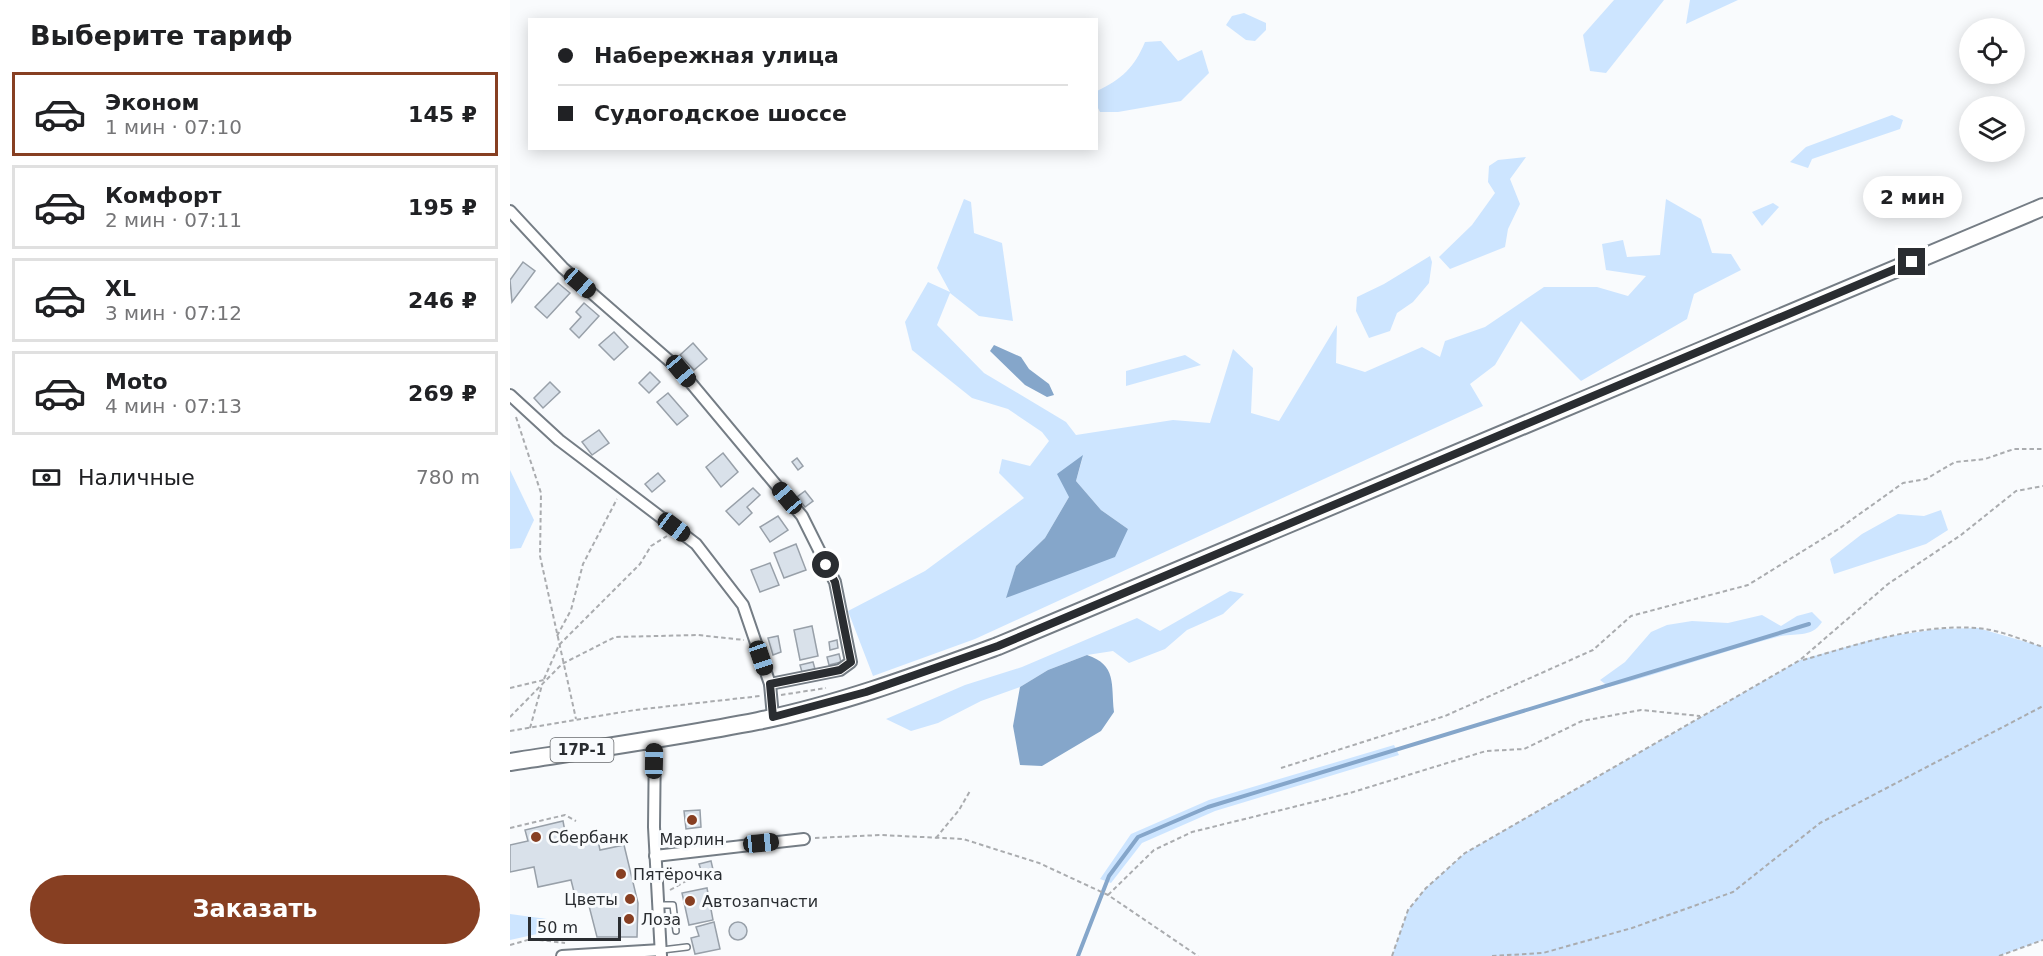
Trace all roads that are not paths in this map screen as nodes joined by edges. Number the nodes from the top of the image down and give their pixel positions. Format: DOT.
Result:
graph roads {
  1 [pos="2043,207"];
  2 [pos="510,211"];
  3 [pos="510,395"];
  4 [pos="771,689"];
  5 [pos="773,717"];
  6 [pos="655,739"];
  7 [pos="510,762"];
  8 [pos="804,839"];
  9 [pos="656,856"];
  10 [pos="660,904"];
  11 [pos="676,930"];
  12 [pos="687,947"];
  13 [pos="661,953"];
  14 [pos="562,956"];
  1 -- 5 [label="main road, 17Р-1"];
  2 -- 4 [label="street"];
  3 -- 4 [label="street"];
  4 -- 5 [label="street"];
  5 -- 6 [label="main road, 17Р-1"];
  6 -- 7 [label="main road, 17Р-1"];
  6 -- 9 [label="street"];
  8 -- 9 [label="street"];
  9 -- 10 [label="street"];
  10 -- 11 [label="lane"];
  10 -- 13 [label="street"];
  12 -- 13 [label="lane"];
  13 -- 14 [label="street"];
}
